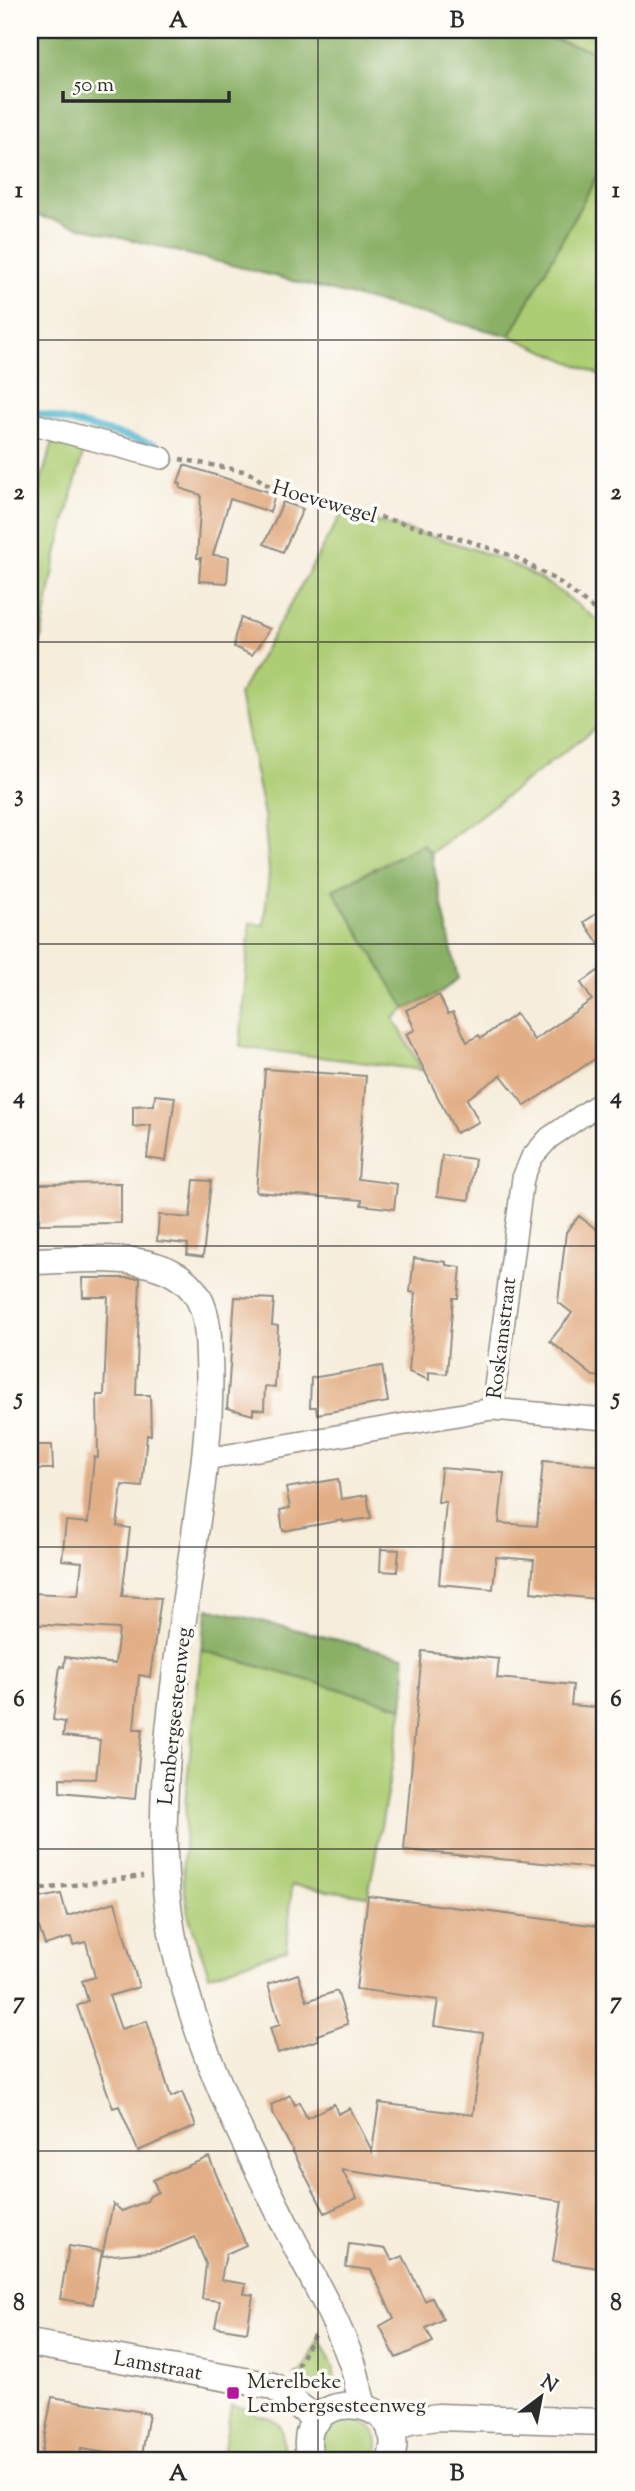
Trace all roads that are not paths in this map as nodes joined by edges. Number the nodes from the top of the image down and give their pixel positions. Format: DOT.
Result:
graph roads {
  1 [pos="30,423"];
  2 [pos="162,458"];
  3 [pos="605,1100"];
  4 [pos="30,1261"];
  5 [pos="492,1409"];
  6 [pos="605,1419"];
  7 [pos="206,1459"];
  8 [pos="30,2343"];
  9 [pos="363,2406"];
  10 [pos="317,2420"];
  11 [pos="605,2422"];
  12 [pos="391,2432"];
  13 [pos="312,2461"];
  14 [pos="390,2461"];
  1 -- 2 [label="street"];
  3 -- 5 [label="street, Roskamstraat"];
  4 -- 7 [label="street, Lembergsesteenweg"];
  5 -- 6 [label="street"];
  5 -- 7 [label="street, Roskamstraat"];
  7 -- 9 [label="street, Lembergsesteenweg"];
  8 -- 10 [label="street, Lamstraat"];
  9 -- 10 [label="street"];
  9 -- 12 [label="street"];
  10 -- 13 [label="street"];
  11 -- 12 [label="street"];
  12 -- 14 [label="street"];
}
